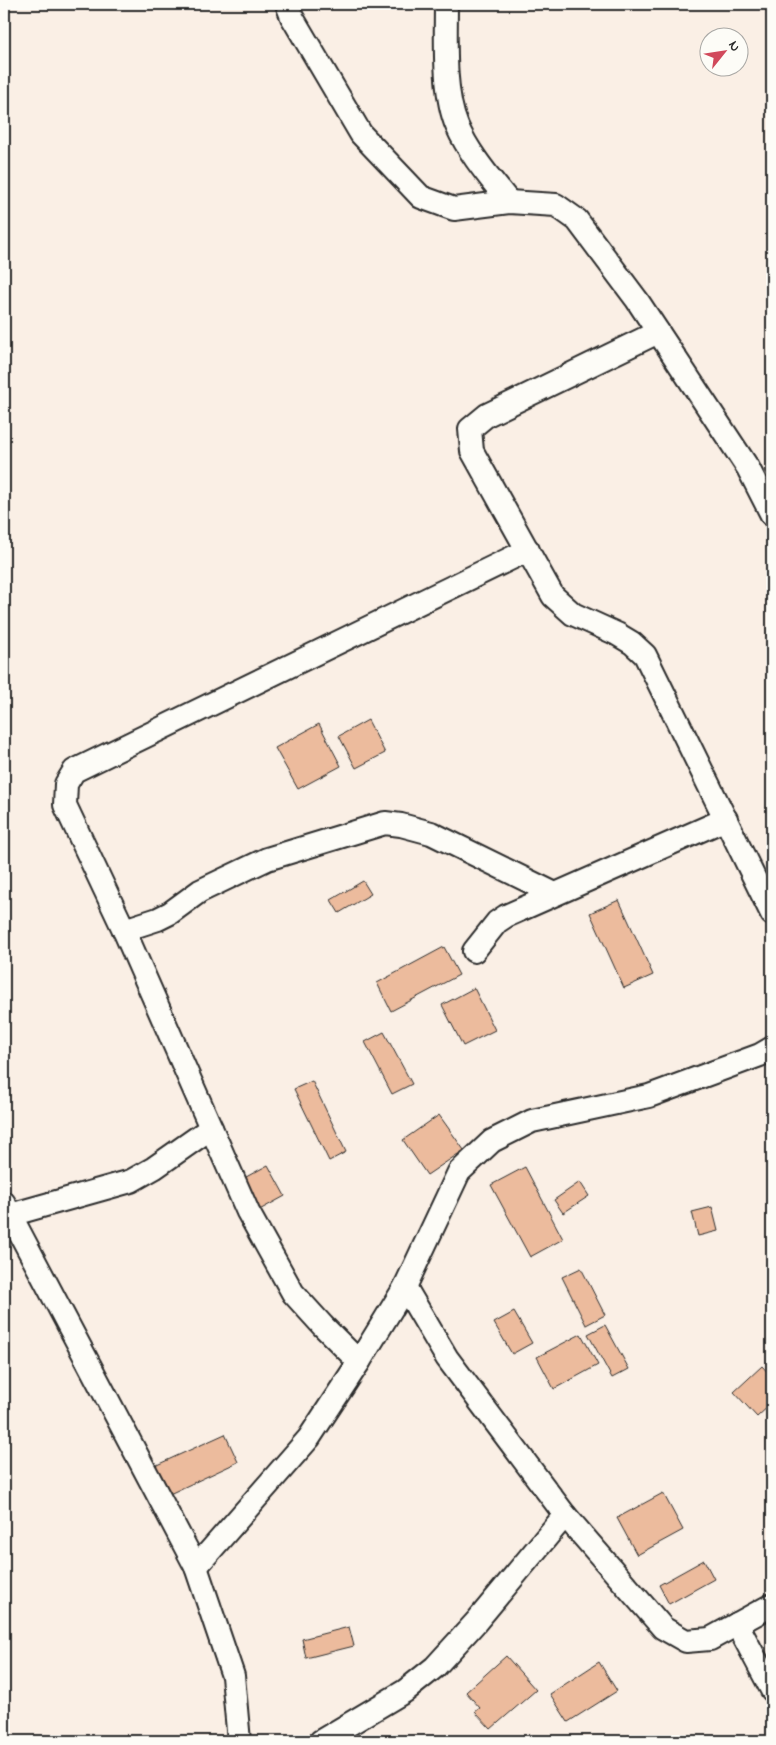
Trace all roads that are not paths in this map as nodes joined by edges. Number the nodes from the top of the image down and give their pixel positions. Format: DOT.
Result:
graph roads {
  1 [pos="288,4"];
  2 [pos="446,4"];
  3 [pos="509,202"];
  4 [pos="658,332"];
  5 [pos="765,483"];
  6 [pos="772,515"];
  7 [pos="528,550"];
  8 [pos="726,819"];
  9 [pos="555,894"];
  10 [pos="772,914"];
  11 [pos="124,930"];
  12 [pos="474,951"];
  13 [pos="772,1048"];
  14 [pos="211,1128"];
  15 [pos="7,1209"];
  16 [pos="405,1287"];
  17 [pos="359,1362"];
  18 [pos="565,1515"];
  19 [pos="196,1567"];
  20 [pos="772,1605"];
  21 [pos="737,1624"];
  22 [pos="772,1690"];
  23 [pos="239,1741"];
  24 [pos="321,1741"];
  1 -- 3 [label="street"];
  2 -- 3 [label="street"];
  3 -- 4 [label="street"];
  4 -- 5 [label="street"];
  4 -- 7 [label="street"];
  5 -- 6 [label="street"];
  7 -- 8 [label="street"];
  7 -- 11 [label="street"];
  8 -- 9 [label="street"];
  8 -- 10 [label="street"];
  9 -- 11 [label="street"];
  9 -- 12 [label="street"];
  11 -- 14 [label="street"];
  13 -- 16 [label="street"];
  14 -- 15 [label="street"];
  14 -- 17 [label="street"];
  15 -- 19 [label="street"];
  16 -- 17 [label="street"];
  16 -- 18 [label="street"];
  17 -- 19 [label="street"];
  18 -- 21 [label="street"];
  18 -- 24 [label="street"];
  19 -- 23 [label="street"];
  20 -- 21 [label="street"];
  21 -- 22 [label="street"];
}
